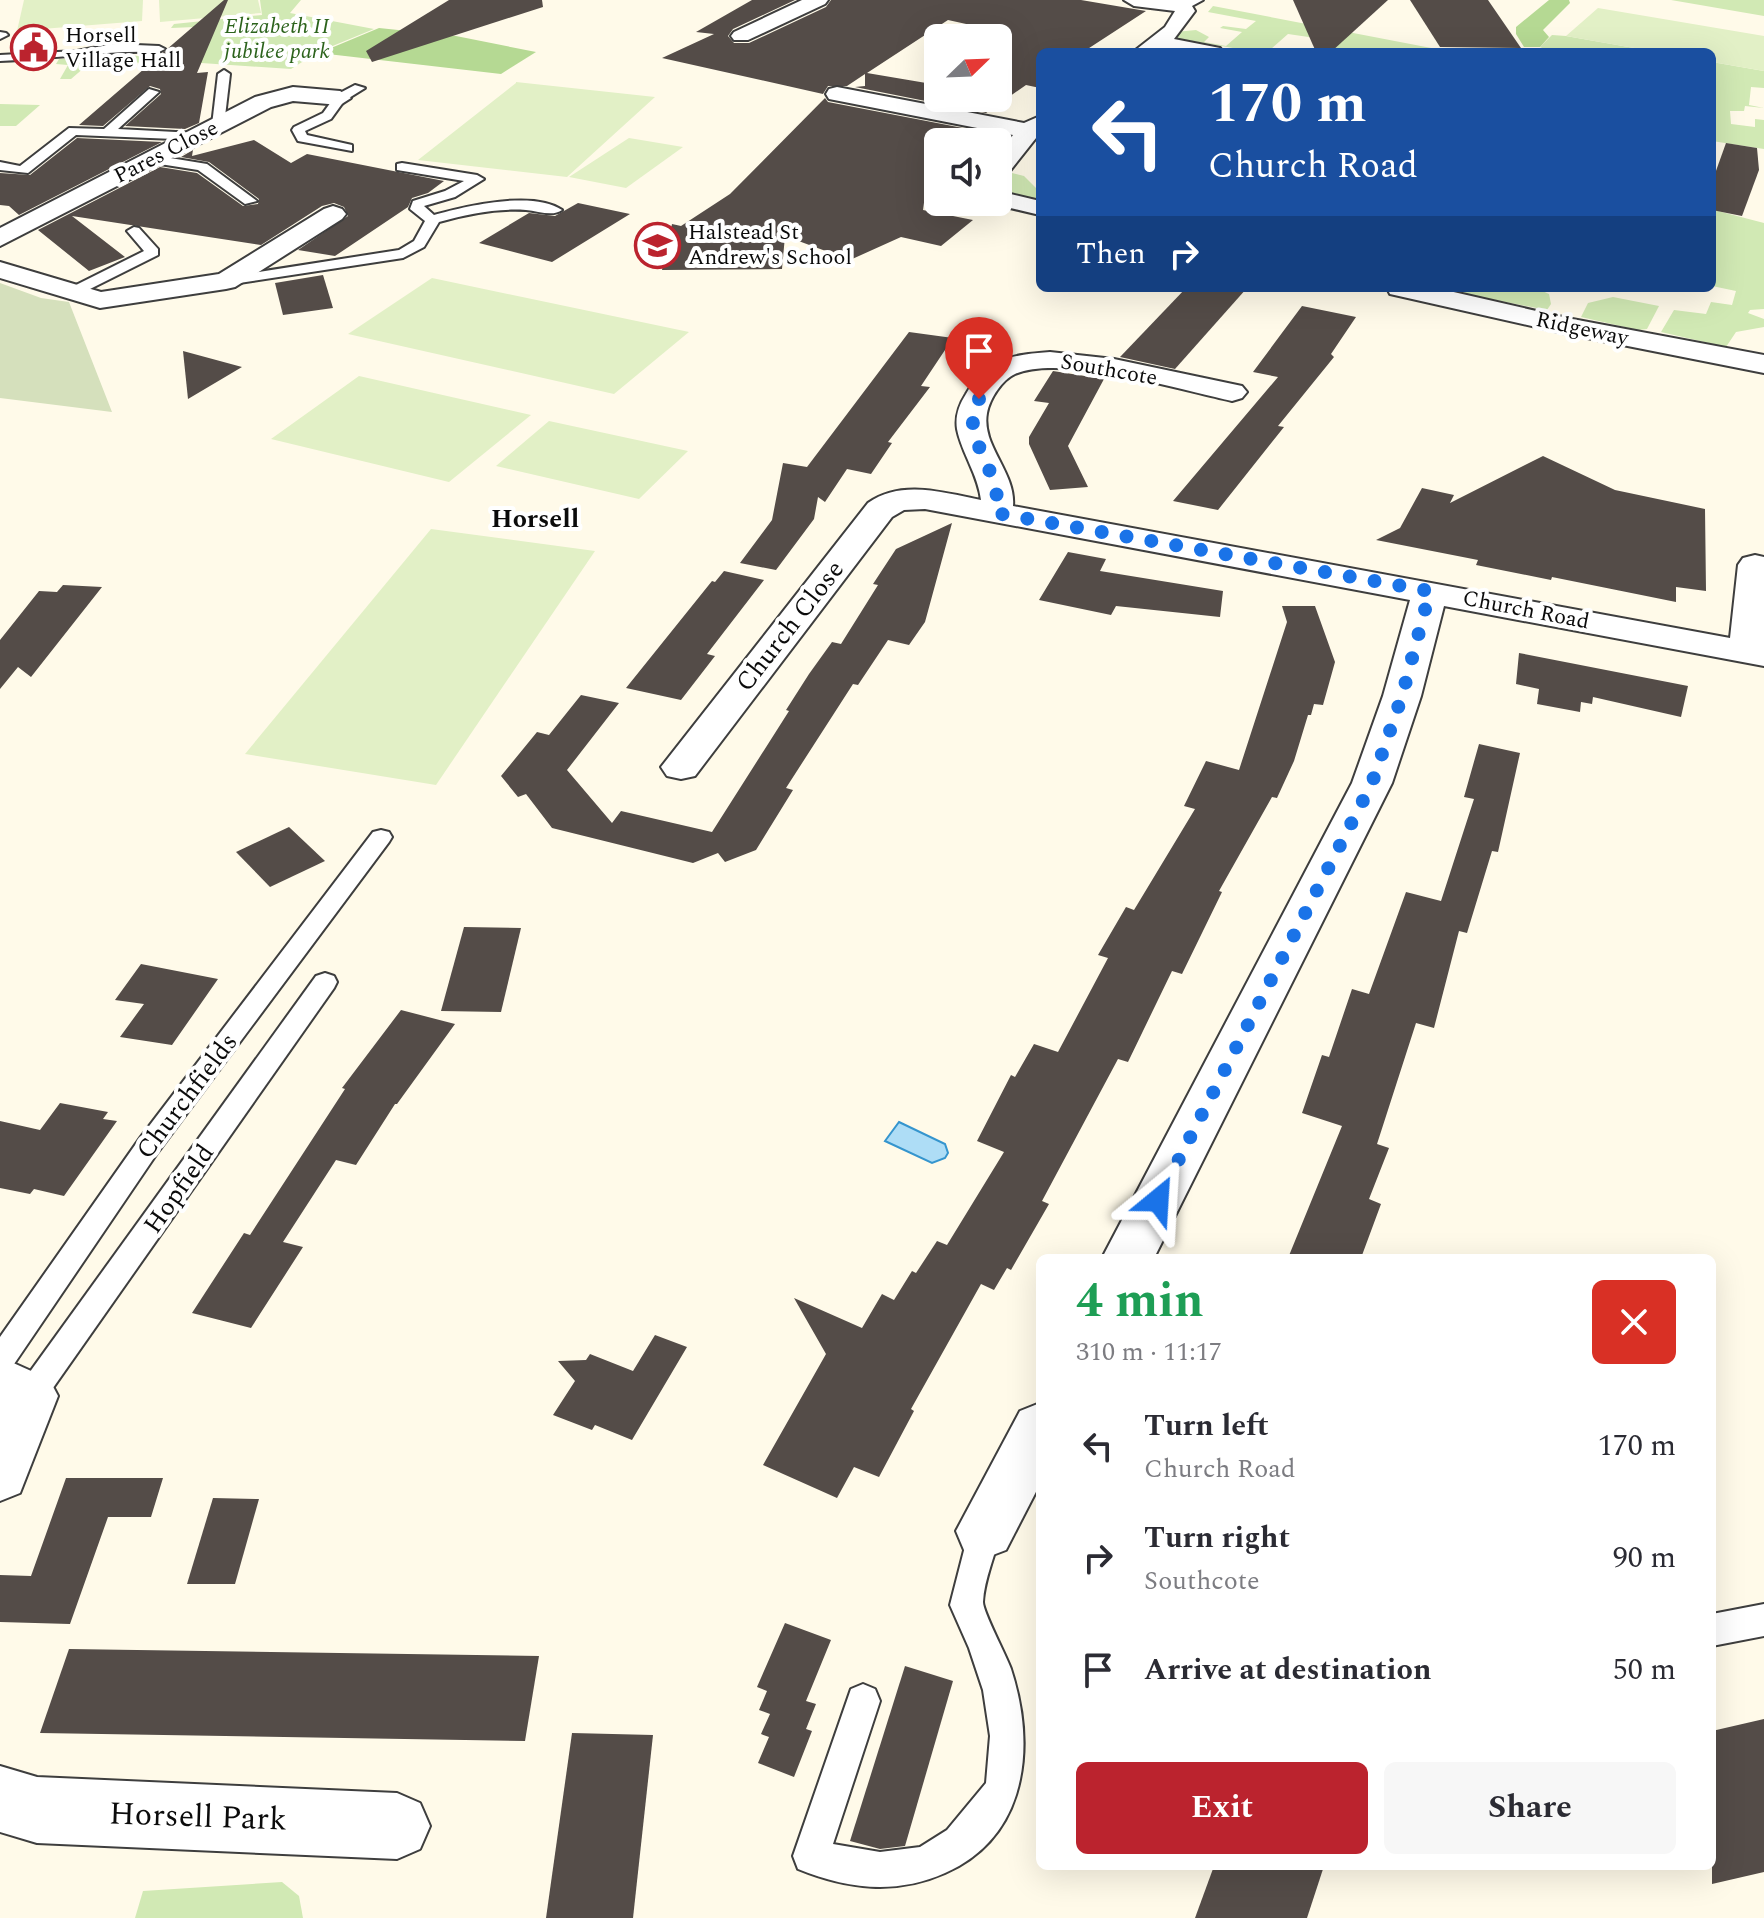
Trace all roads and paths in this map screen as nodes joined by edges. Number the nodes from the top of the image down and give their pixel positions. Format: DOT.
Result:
graph roads {
  1 [pos="818,0"];
  2 [pos="1134,0"];
  3 [pos="1187,2"];
  4 [pos="741,36"];
  5 [pos="1150,47"];
  6 [pos="159,49"];
  7 [pos="0,58"];
  8 [pos="224,74"];
  9 [pos="153,92"];
  10 [pos="350,93"];
  11 [pos="838,93"];
  12 [pos="218,125"];
  13 [pos="1034,127"];
  14 [pos="108,132"];
  15 [pos="195,137"];
  16 [pos="348,148"];
  17 [pos="1012,154"];
  18 [pos="152,159"];
  19 [pos="0,166"];
  20 [pos="402,167"];
  21 [pos="250,201"];
  22 [pos="1012,201"];
  23 [pos="1036,207"];
  24 [pos="555,210"];
  25 [pos="333,214"];
  26 [pos="433,219"];
  27 [pos="134,231"];
  28 [pos="0,238"];
  29 [pos="0,270"];
  30 [pos="226,281"];
  31 [pos="1418,292"];
  32 [pos="71,293"];
  33 [pos="1764,364"];
  34 [pos="1222,386"];
  35 [pos="909,499"];
  36 [pos="996,513"];
  37 [pos="1749,564"];
  38 [pos="1430,591"];
  39 [pos="1755,653"];
  40 [pos="683,753"];
  41 [pos="381,837"];
  42 [pos="325,982"];
  43 [pos="1130,1254"];
  44 [pos="10,1379"];
  45 [pos="1036,1435"];
  46 [pos="0,1475"];
  47 [pos="985,1531"];
  48 [pos="1764,1620"];
  49 [pos="1716,1629"];
  50 [pos="863,1701"];
  51 [pos="0,1799"];
  52 [pos="397,1826"];
  1 -- 4 [label="street"];
  2 -- 3 [label="street"];
  3 -- 5 [label="street"];
  6 -- 7 [label="lane"];
  8 -- 12 [label="lane"];
  9 -- 14 [label="lane"];
  10 -- 12 [label="street, Pares Close"];
  10 -- 16 [label="lane"];
  11 -- 13 [label="street"];
  12 -- 15 [label="street, Pares Close"];
  13 -- 17 [label="street"];
  14 -- 15 [label="lane"];
  14 -- 19 [label="lane"];
  15 -- 18 [label="street, Pares Close"];
  18 -- 21 [label="lane"];
  18 -- 28 [label="street, Pares Close"];
  20 -- 26 [label="lane"];
  22 -- 23 [label="street"];
  24 -- 26 [label="lane"];
  25 -- 30 [label="street"];
  26 -- 30 [label="lane"];
  27 -- 32 [label="lane"];
  29 -- 32 [label="street"];
  30 -- 32 [label="street"];
  31 -- 33 [label="street, Ridgeway"];
  34 -- 36 [label="street, Southcote"];
  35 -- 36 [label="street, Church Road"];
  35 -- 40 [label="street, Church Close"];
  36 -- 38 [label="street, Church Road"];
  37 -- 39 [label="street"];
  38 -- 39 [label="street, Church Road"];
  38 -- 43 [label="street"];
  41 -- 44 [label="lane, Churchfields"];
  42 -- 44 [label="lane, Hopfield"];
  44 -- 46 [label="street"];
  45 -- 47 [label="street"];
  47 -- 50 [label="lane"];
  48 -- 49 [label="lane"];
  51 -- 52 [label="street, Horsell Park"];
}
